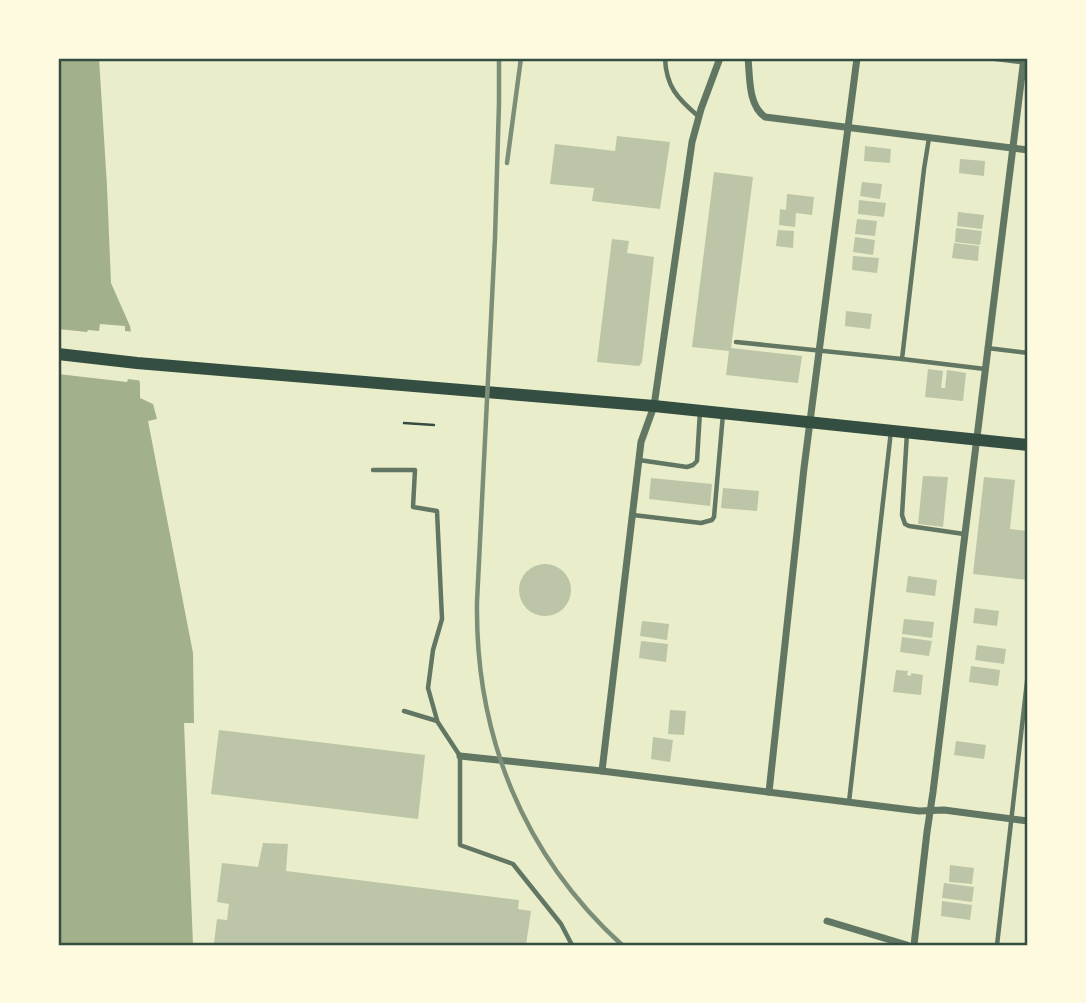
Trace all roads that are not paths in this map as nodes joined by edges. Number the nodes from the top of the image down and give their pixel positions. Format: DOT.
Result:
graph roads {
  1 [pos="665,58"];
  2 [pos="720,58"];
  3 [pos="748,58"];
  4 [pos="857,58"];
  5 [pos="988,58"];
  6 [pos="1025,61"];
  7 [pos="699,116"];
  8 [pos="848,128"];
  9 [pos="929,138"];
  10 [pos="1012,148"];
  11 [pos="1028,150"];
  12 [pos="736,342"];
  13 [pos="987,348"];
  14 [pos="821,350"];
  15 [pos="1028,353"];
  16 [pos="58,354"];
  17 [pos="902,359"];
  18 [pos="985,369"];
  19 [pos="654,406"];
  20 [pos="700,410"];
  21 [pos="723,413"];
  22 [pos="811,422"];
  23 [pos="891,430"];
  24 [pos="907,432"];
  25 [pos="976,439"];
  26 [pos="1028,445"];
  27 [pos="639,460"];
  28 [pos="373,470"];
  29 [pos="632,515"];
  30 [pos="964,534"];
  31 [pos="1028,674"];
  32 [pos="404,711"];
  33 [pos="437,721"];
  34 [pos="460,756"];
  35 [pos="602,771"];
  36 [pos="769,792"];
  37 [pos="849,802"];
  38 [pos="930,810"];
  39 [pos="1012,819"];
  40 [pos="1028,821"];
  41 [pos="827,921"];
  42 [pos="572,945"];
  43 [pos="907,945"];
  44 [pos="914,945"];
  45 [pos="997,945"];
  1 -- 7 [label="lane"];
  2 -- 7 [label="street"];
  3 -- 8 [label="street"];
  4 -- 8 [label="street"];
  5 -- 6 [label="lane"];
  6 -- 10 [label="street"];
  7 -- 19 [label="street"];
  8 -- 9 [label="street"];
  8 -- 14 [label="street"];
  9 -- 10 [label="street"];
  9 -- 17 [label="lane"];
  10 -- 11 [label="street"];
  10 -- 13 [label="street"];
  12 -- 14 [label="lane"];
  13 -- 15 [label="lane"];
  13 -- 18 [label="street"];
  14 -- 17 [label="lane"];
  14 -- 22 [label="street"];
  16 -- 19 [label="main road"];
  17 -- 18 [label="lane"];
  18 -- 25 [label="street"];
  19 -- 20 [label="main road"];
  19 -- 27 [label="street"];
  20 -- 21 [label="main road"];
  20 -- 27 [label="lane"];
  21 -- 22 [label="main road"];
  21 -- 29 [label="lane"];
  22 -- 23 [label="main road"];
  22 -- 36 [label="street"];
  23 -- 24 [label="main road"];
  23 -- 37 [label="lane"];
  24 -- 25 [label="main road"];
  24 -- 30 [label="lane"];
  25 -- 26 [label="main road"];
  25 -- 30 [label="street"];
  27 -- 29 [label="street"];
  28 -- 33 [label="lane"];
  29 -- 35 [label="street"];
  30 -- 38 [label="street"];
  31 -- 39 [label="lane"];
  32 -- 33 [label="lane"];
  33 -- 34 [label="lane"];
  34 -- 35 [label="street"];
  34 -- 42 [label="lane"];
  35 -- 36 [label="street"];
  36 -- 37 [label="street"];
  37 -- 38 [label="street"];
  38 -- 39 [label="street"];
  38 -- 44 [label="street"];
  39 -- 40 [label="street"];
  39 -- 45 [label="lane"];
  41 -- 43 [label="street"];
}
